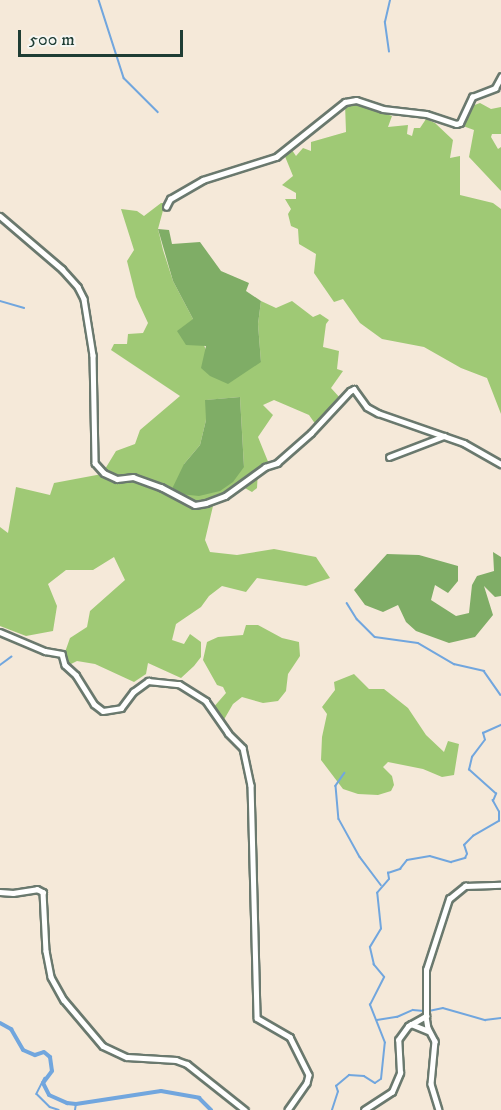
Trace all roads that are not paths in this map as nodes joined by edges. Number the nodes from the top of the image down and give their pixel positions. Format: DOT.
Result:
graph roads {
  1 [pos="501,77"];
  2 [pos="166,207"];
  3 [pos="0,216"];
  4 [pos="444,436"];
  5 [pos="389,457"];
  6 [pos="501,464"];
  7 [pos="0,632"];
  8 [pos="501,885"];
  9 [pos="0,892"];
  10 [pos="426,1015"];
  11 [pos="411,1024"];
  12 [pos="430,1032"];
  13 [pos="245,1110"];
  14 [pos="288,1110"];
  15 [pos="364,1110"];
  16 [pos="439,1110"];
  1 -- 2 [label="street"];
  3 -- 4 [label="street"];
  4 -- 5 [label="street"];
  4 -- 6 [label="street"];
  7 -- 14 [label="street"];
  8 -- 10 [label="street"];
  9 -- 13 [label="street"];
  10 -- 11 [label="street"];
  10 -- 12 [label="street"];
  11 -- 12 [label="street"];
  11 -- 15 [label="street"];
  12 -- 16 [label="street"];
}
